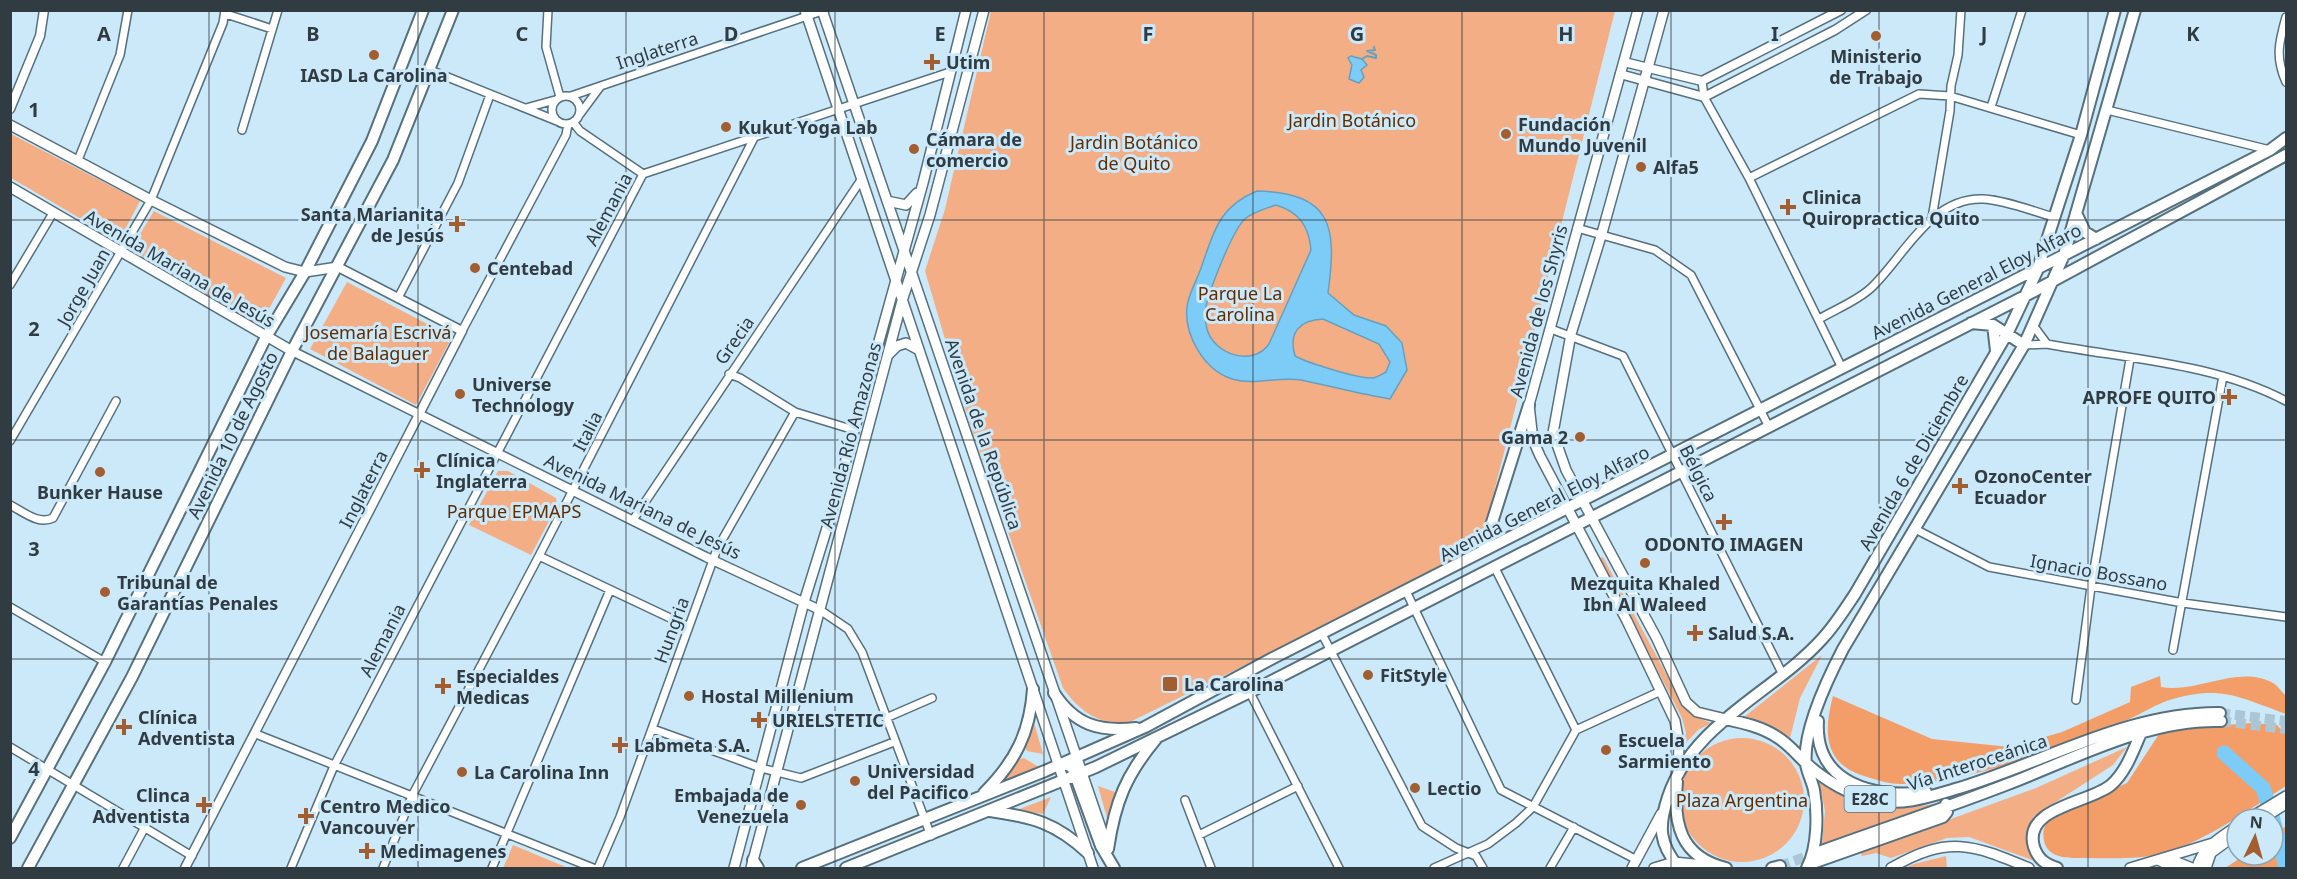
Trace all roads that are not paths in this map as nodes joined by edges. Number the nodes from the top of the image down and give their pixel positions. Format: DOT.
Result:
graph roads {
  1 [pos="44,10"];
  2 [pos="128,10"];
  3 [pos="278,10"];
  4 [pos="423,10"];
  5 [pos="453,10"];
  6 [pos="548,10"];
  7 [pos="966,10"];
  8 [pos="984,10"];
  9 [pos="1638,10"];
  10 [pos="1664,10"];
  11 [pos="1840,10"];
  12 [pos="1866,10"];
  13 [pos="1960,10"];
  14 [pos="2022,10"];
  15 [pos="2115,10"];
  16 [pos="2135,10"];
  17 [pos="823,11"];
  18 [pos="225,12"];
  19 [pos="806,14"];
  20 [pos="2286,17"];
  21 [pos="272,29"];
  22 [pos="1624,62"];
  23 [pos="1648,68"];
  24 [pos="430,70"];
  25 [pos="950,72"];
  26 [pos="1620,74"];
  27 [pos="1645,81"];
  28 [pos="1702,81"];
  29 [pos="2286,82"];
  30 [pos="601,86"];
  31 [pos="490,95"];
  32 [pos="571,96"];
  33 [pos="1950,96"];
  34 [pos="1704,97"];
  35 [pos="557,99"];
  36 [pos="854,103"];
  37 [pos="1991,107"];
  38 [pos="524,108"];
  39 [pos="10,109"];
  40 [pos="838,109"];
  41 [pos="2107,110"];
  42 [pos="580,114"];
  43 [pos="557,121"];
  44 [pos="570,123"];
  45 [pos="10,125"];
  46 [pos="242,130"];
  47 [pos="2081,135"];
  48 [pos="755,136"];
  49 [pos="2286,138"];
  50 [pos="2270,150"];
  51 [pos="2286,155"];
  52 [pos="78,160"];
  53 [pos="643,174"];
  54 [pos="1749,178"];
  55 [pos="861,180"];
  56 [pos="923,183"];
  57 [pos="10,187"];
  58 [pos="152,200"];
  59 [pos="887,201"];
  60 [pos="53,213"];
  61 [pos="2076,213"];
  62 [pos="2054,217"];
  63 [pos="1932,218"];
  64 [pos="1577,228"];
  65 [pos="1602,233"];
  66 [pos="2097,239"];
  67 [pos="904,248"];
  68 [pos="121,253"];
  69 [pos="2064,255"];
  70 [pos="338,267"];
  71 [pos="2037,271"];
  72 [pos="305,272"];
  73 [pos="912,272"];
  74 [pos="895,279"];
  75 [pos="2054,280"];
  76 [pos="10,285"];
  77 [pos="2025,296"];
  78 [pos="398,298"];
  79 [pos="902,301"];
  80 [pos="1820,319"];
  81 [pos="1970,323"];
  82 [pos="1993,325"];
  83 [pos="2033,325"];
  84 [pos="1551,329"];
  85 [pos="462,331"];
  86 [pos="2008,332"];
  87 [pos="1571,334"];
  88 [pos="266,337"];
  89 [pos="2048,344"];
  90 [pos="2025,345"];
  91 [pos="919,350"];
  92 [pos="292,351"];
  93 [pos="1996,351"];
  94 [pos="888,356"];
  95 [pos="2130,359"];
  96 [pos="1842,368"];
  97 [pos="729,374"];
  98 [pos="2223,376"];
  99 [pos="116,401"];
  100 [pos="2286,401"];
  101 [pos="1529,405"];
  102 [pos="1761,411"];
  103 [pos="795,412"];
  104 [pos="419,415"];
  105 [pos="1769,427"];
  106 [pos="854,430"];
  107 [pos="10,441"];
  108 [pos="496,452"];
  109 [pos="1673,456"];
  110 [pos="1680,470"];
  111 [pos="573,490"];
  112 [pos="1585,500"];
  113 [pos="10,505"];
  114 [pos="1568,509"];
  115 [pos="1592,515"];
  116 [pos="633,520"];
  117 [pos="1575,523"];
  118 [pos="1915,529"];
  119 [pos="1483,551"];
  120 [pos="539,556"];
  121 [pos="713,560"];
  122 [pos="1494,566"];
  123 [pos="2091,587"];
  124 [pos="610,590"];
  125 [pos="1406,591"];
  126 [pos="804,602"];
  127 [pos="2182,603"];
  128 [pos="10,607"];
  129 [pos="1414,607"];
  130 [pos="820,610"];
  131 [pos="2286,617"];
  132 [pos="687,626"];
  133 [pos="1322,634"];
  134 [pos="1330,649"];
  135 [pos="2173,650"];
  136 [pos="105,662"];
  137 [pos="1782,673"];
  138 [pos="1241,675"];
  139 [pos="1033,689"];
  140 [pos="1661,691"];
  141 [pos="1250,692"];
  142 [pos="1054,693"];
  143 [pos="932,698"];
  144 [pos="1819,700"];
  145 [pos="2076,700"];
  146 [pos="2220,717"];
  147 [pos="886,718"];
  148 [pos="1726,719"];
  149 [pos="1145,727"];
  150 [pos="2146,728"];
  151 [pos="652,729"];
  152 [pos="1576,730"];
  153 [pos="256,734"];
  154 [pos="1159,735"];
  155 [pos="894,742"];
  156 [pos="10,747"];
  157 [pos="1076,758"];
  158 [pos="1806,764"];
  159 [pos="334,765"];
  160 [pos="1059,765"];
  161 [pos="2025,765"];
  162 [pos="761,768"];
  163 [pos="49,770"];
  164 [pos="777,773"];
  165 [pos="1678,773"];
  166 [pos="1079,774"];
  167 [pos="2029,776"];
  168 [pos="1064,780"];
  169 [pos="1984,780"];
  170 [pos="1970,784"];
  171 [pos="74,785"];
  172 [pos="1298,786"];
  173 [pos="1942,793"];
  174 [pos="982,795"];
  175 [pos="411,796"];
  176 [pos="2286,796"];
  177 [pos="1972,797"];
  178 [pos="1185,800"];
  179 [pos="1947,806"];
  180 [pos="1533,807"];
  181 [pos="2268,807"];
  182 [pos="990,811"];
  183 [pos="1661,814"];
  184 [pos="924,820"];
  185 [pos="145,827"];
  186 [pos="1574,827"];
  187 [pos="506,834"];
  188 [pos="1199,835"];
  189 [pos="931,836"];
  190 [pos="2225,836"];
  191 [pos="10,838"];
  192 [pos="2225,840"];
  193 [pos="2213,843"];
  194 [pos="1108,849"];
  195 [pos="1819,852"];
  196 [pos="1088,853"];
  197 [pos="1467,853"];
  198 [pos="192,856"];
  199 [pos="2162,859"];
  200 [pos="1634,864"];
  201 [pos="865,865"];
  202 [pos="1677,865"];
  203 [pos="754,866"];
  204 [pos="1808,866"];
  205 [pos="1720,867"];
  206 [pos="28,868"];
  207 [pos="123,868"];
  208 [pos="185,868"];
  209 [pos="291,868"];
  210 [pos="383,868"];
  211 [pos="492,868"];
  212 [pos="593,868"];
  213 [pos="598,868"];
  214 [pos="734,868"];
  215 [pos="802,868"];
  216 [pos="846,868"];
  217 [pos="1093,868"];
  218 [pos="1114,868"];
  219 [pos="1211,868"];
  220 [pos="1339,868"];
  221 [pos="1434,868"];
  222 [pos="1483,868"];
  223 [pos="1550,868"];
  224 [pos="1654,868"];
  225 [pos="1891,868"];
  226 [pos="2029,868"];
  227 [pos="2056,868"];
  228 [pos="2130,868"];
  229 [pos="2174,868"];
  230 [pos="2192,868"];
  231 [pos="2197,868"];
  232 [pos="2206,868"];
  1 -- 39 [label="street"];
  2 -- 52 [label="street"];
  3 -- 21 [label="street"];
  4 -- 72 [label="main road, Avenida 10 de Agosto"];
  5 -- 24 [label="main road, Avenida 10 de Agosto"];
  6 -- 35 [label="street"];
  7 -- 25 [label="main road, Avenida Río Amazonas"];
  8 -- 73 [label="main road, Avenida Río Amazonas"];
  9 -- 22 [label="main road, Avenida de los Shyris"];
  10 -- 23 [label="main road"];
  11 -- 28 [label="street"];
  12 -- 34 [label="street"];
  13 -- 33 [label="street"];
  14 -- 37 [label="street"];
  15 -- 47 [label="main road, Avenida 6 de Diciembre"];
  16 -- 41 [label="main road, Avenida 6 de Diciembre"];
  17 -- 19 [label="street, Inglaterra"];
  17 -- 36 [label="main road, Avenida de la República"];
  18 -- 21 [label="street"];
  18 -- 58 [label="street, Jorge Juan"];
  19 -- 30 [label="street, Inglaterra"];
  19 -- 40 [label="main road, Avenida de la República"];
  20 -- 29 [label="street"];
  21 -- 46 [label="street"];
  22 -- 23 [label="street"];
  22 -- 26 [label="main road, Avenida de los Shyris"];
  23 -- 27 [label="main road"];
  23 -- 28 [label="street"];
  24 -- 31 [label="street"];
  24 -- 70 [label="main road, Avenida 10 de Agosto"];
  25 -- 36 [label="street, Alemania"];
  25 -- 56 [label="main road, Avenida Río Amazonas"];
  26 -- 27 [label="street"];
  26 -- 64 [label="main road, Avenida de los Shyris"];
  27 -- 34 [label="street"];
  27 -- 65 [label="main road"];
  28 -- 34 [label="street"];
  30 -- 32 [label="street, Inglaterra"];
  30 -- 42 [label="street, Inglaterra"];
  31 -- 38 [label="street"];
  31 -- 78 [label="street"];
  32 -- 35 [label="street"];
  32 -- 42 [label="street"];
  33 -- 37 [label="street"];
  33 -- 54 [label="street"];
  33 -- 63 [label="street"];
  34 -- 54 [label="street"];
  35 -- 38 [label="street"];
  35 -- 43 [label="street"];
  36 -- 40 [label="street, Alemania"];
  36 -- 59 [label="main road, Avenida de la República"];
  37 -- 47 [label="street"];
  38 -- 43 [label="street"];
  40 -- 48 [label="street, Alemania"];
  40 -- 55 [label="main road, Avenida de la República"];
  41 -- 50 [label="street"];
  41 -- 61 [label="main road, Avenida 6 de Diciembre"];
  42 -- 44 [label="street"];
  43 -- 44 [label="street"];
  44 -- 53 [label="street"];
  44 -- 85 [label="street, Inglaterra"];
  45 -- 52 [label="main road"];
  47 -- 62 [label="main road, Avenida 6 de Diciembre"];
  48 -- 53 [label="street, Alemania"];
  48 -- 111 [label="street, Italia"];
  49 -- 50 [label="main road, Avenida General Eloy Alfaro"];
  50 -- 66 [label="main road, Avenida General Eloy Alfaro"];
  51 -- 75 [label="main road, Avenida General Eloy Alfaro"];
  52 -- 58 [label="main road"];
  53 -- 108 [label="street, Alemania"];
  54 -- 80 [label="street"];
  55 -- 74 [label="main road, Avenida de la República"];
  55 -- 97 [label="street, Grecia"];
  56 -- 59 [label="main road"];
  56 -- 67 [label="main road, Avenida Río Amazonas"];
  57 -- 60 [label="main road, Avenida Mariana de Jesús"];
  58 -- 68 [label="street, Jorge Juan"];
  58 -- 72 [label="main road"];
  59 -- 67 [label="main road, Avenida de la República"];
  60 -- 68 [label="main road, Avenida Mariana de Jesús"];
  60 -- 76 [label="street"];
  61 -- 66 [label="main road"];
  61 -- 69 [label="main road, Avenida 6 de Diciembre"];
  62 -- 63 [label="street"];
  62 -- 71 [label="main road, Avenida 6 de Diciembre"];
  63 -- 80 [label="street"];
  64 -- 65 [label="street"];
  64 -- 84 [label="main road, Avenida de los Shyris"];
  65 -- 87 [label="main road"];
  65 -- 102 [label="street"];
  66 -- 69 [label="main road, Avenida General Eloy Alfaro"];
  67 -- 73 [label="main road, Avenida de la República"];
  67 -- 74 [label="main road, Avenida Río Amazonas"];
  68 -- 88 [label="main road, Avenida Mariana de Jesús"];
  68 -- 107 [label="street, Jorge Juan"];
  69 -- 71 [label="main road, Avenida General Eloy Alfaro"];
  69 -- 75 [label="main road, Avenida 6 de Diciembre"];
  70 -- 72 [label="main road"];
  70 -- 78 [label="street"];
  70 -- 92 [label="main road, Avenida 10 de Agosto"];
  71 -- 77 [label="main road, Avenida 6 de Diciembre"];
  71 -- 96 [label="main road, Avenida General Eloy Alfaro"];
  72 -- 88 [label="main road, Avenida 10 de Agosto"];
  73 -- 79 [label="main road, Avenida Río Amazonas"];
  73 -- 142 [label="main road, Avenida de la República"];
  74 -- 79 [label="main road, Avenida de la República"];
  74 -- 106 [label="main road, Avenida Río Amazonas"];
  75 -- 77 [label="main road, Avenida General Eloy Alfaro"];
  75 -- 83 [label="main road, Avenida 6 de Diciembre"];
  77 -- 81 [label="main road, Avenida General Eloy Alfaro"];
  77 -- 86 [label="main road, Avenida 6 de Diciembre"];
  78 -- 85 [label="street"];
  79 -- 91 [label="main road, Avenida de la República"];
  79 -- 94 [label="main road, Avenida Río Amazonas"];
  80 -- 96 [label="street"];
  81 -- 82 [label="main road"];
  81 -- 105 [label="main road, Avenida General Eloy Alfaro"];
  82 -- 86 [label="main road"];
  82 -- 93 [label="main road"];
  83 -- 89 [label="street"];
  83 -- 90 [label="main road, Avenida 6 de Diciembre"];
  84 -- 87 [label="street, Bélgica"];
  84 -- 101 [label="main road, Avenida de los Shyris"];
  85 -- 104 [label="street, Inglaterra"];
  86 -- 90 [label="main road"];
  86 -- 93 [label="main road, Avenida 6 de Diciembre"];
  87 -- 109 [label="street, Bélgica"];
  87 -- 112 [label="main road"];
  88 -- 92 [label="main road, Avenida Mariana de Jesús"];
  88 -- 136 [label="main road, Avenida 10 de Agosto"];
  89 -- 90 [label="street"];
  89 -- 95 [label="street"];
  90 -- 118 [label="main road, Avenida 6 de Diciembre"];
  91 -- 94 [label="main road"];
  91 -- 139 [label="main road, Avenida de la República"];
  92 -- 104 [label="street, Avenida Mariana de Jesús"];
  92 -- 171 [label="main road, Avenida 10 de Agosto"];
  93 -- 137 [label="main road, Avenida 6 de Diciembre"];
  94 -- 130 [label="main road, Avenida Río Amazonas"];
  95 -- 98 [label="street"];
  95 -- 123 [label="street"];
  96 -- 102 [label="main road, Avenida General Eloy Alfaro"];
  97 -- 103 [label="street"];
  97 -- 116 [label="street, Grecia"];
  98 -- 100 [label="street"];
  98 -- 127 [label="street"];
  99 -- 113 [label="street"];
  101 -- 114 [label="main road, Avenida de los Shyris"];
  101 -- 119 [label="main road"];
  102 -- 105 [label="street"];
  102 -- 109 [label="main road, Avenida General Eloy Alfaro"];
  103 -- 106 [label="street"];
  103 -- 121 [label="street, Hungria"];
  104 -- 108 [label="street, Avenida Mariana de Jesús"];
  104 -- 153 [label="street, Inglaterra"];
  105 -- 110 [label="main road, Avenida General Eloy Alfaro"];
  106 -- 126 [label="main road, Avenida Río Amazonas"];
  108 -- 111 [label="street, Avenida Mariana de Jesús"];
  108 -- 159 [label="street, Alemania"];
  109 -- 110 [label="street, Bélgica"];
  109 -- 112 [label="main road, Avenida General Eloy Alfaro"];
  110 -- 115 [label="main road, Avenida General Eloy Alfaro"];
  110 -- 137 [label="street, Bélgica"];
  111 -- 116 [label="street, Avenida Mariana de Jesús"];
  111 -- 120 [label="street, Italia"];
  112 -- 114 [label="main road, Avenida General Eloy Alfaro"];
  112 -- 115 [label="main road"];
  114 -- 117 [label="main road, Avenida de los Shyris"];
  114 -- 119 [label="main road, Avenida General Eloy Alfaro"];
  115 -- 117 [label="main road, Avenida General Eloy Alfaro"];
  115 -- 148 [label="main road"];
  116 -- 121 [label="street, Avenida Mariana de Jesús"];
  117 -- 122 [label="main road, Avenida General Eloy Alfaro"];
  117 -- 140 [label="main road, Avenida de los Shyris"];
  118 -- 123 [label="street, Ignacio Bossano"];
  118 -- 144 [label="main road, Avenida 6 de Diciembre"];
  119 -- 125 [label="main road, Avenida General Eloy Alfaro"];
  120 -- 124 [label="street"];
  120 -- 175 [label="street, Italia"];
  121 -- 126 [label="street, Avenida Mariana de Jesús"];
  121 -- 132 [label="street, Hungria"];
  122 -- 129 [label="main road, Avenida General Eloy Alfaro"];
  122 -- 152 [label="street"];
  123 -- 127 [label="street, Ignacio Bossano"];
  123 -- 145 [label="street"];
  124 -- 132 [label="street"];
  124 -- 187 [label="street"];
  125 -- 129 [label="street"];
  125 -- 133 [label="main road, Avenida General Eloy Alfaro"];
  126 -- 130 [label="street, Avenida Mariana de Jesús"];
  126 -- 162 [label="main road, Avenida Río Amazonas"];
  127 -- 131 [label="street, Ignacio Bossano"];
  127 -- 135 [label="street"];
  128 -- 136 [label="street"];
  129 -- 134 [label="main road, Avenida General Eloy Alfaro"];
  129 -- 180 [label="street"];
  130 -- 147 [label="street"];
  130 -- 164 [label="main road, Avenida Río Amazonas"];
  132 -- 151 [label="street, Hungria"];
  133 -- 134 [label="street"];
  133 -- 138 [label="main road, Avenida General Eloy Alfaro"];
  134 -- 141 [label="main road, Avenida General Eloy Alfaro"];
  134 -- 197 [label="street"];
  136 -- 163 [label="main road, Avenida 10 de Agosto"];
  137 -- 148 [label="main road, Avenida 6 de Diciembre"];
  138 -- 141 [label="street"];
  138 -- 149 [label="main road, Avenida General Eloy Alfaro"];
  139 -- 160 [label="main road, Avenida de la República"];
  139 -- 174 [label="main road"];
  140 -- 152 [label="street"];
  140 -- 165 [label="main road, Avenida de los Shyris"];
  141 -- 154 [label="main road, Avenida General Eloy Alfaro"];
  141 -- 172 [label="street"];
  142 -- 149 [label="main road"];
  142 -- 157 [label="main road, Avenida de la República"];
  143 -- 147 [label="street"];
  144 -- 158 [label="main road, Avenida 6 de Diciembre"];
  144 -- 169 [label="main road"];
  146 -- 150 [label="main road, Vía Interoceánica / E28C"];
  147 -- 155 [label="street"];
  148 -- 158 [label="main road, Vía Interoceánica"];
  148 -- 165 [label="main road, Avenida 6 de Diciembre"];
  149 -- 157 [label="main road, Avenida General Eloy Alfaro"];
  150 -- 161 [label="main road, Vía Interoceánica / E28C"];
  150 -- 167 [label="main road, Vía Interoceánica / E28C"];
  150 -- 227 [label="main road"];
  151 -- 162 [label="street"];
  151 -- 213 [label="street, Hungria"];
  152 -- 180 [label="street"];
  153 -- 159 [label="street"];
  153 -- 198 [label="street, Inglaterra"];
  154 -- 166 [label="main road, Avenida General Eloy Alfaro"];
  154 -- 194 [label="main road"];
  155 -- 164 [label="street"];
  155 -- 184 [label="street"];
  156 -- 163 [label="street"];
  157 -- 160 [label="main road, Avenida General Eloy Alfaro"];
  157 -- 166 [label="main road, Avenida de la República"];
  158 -- 173 [label="main road, Vía Interoceánica / E28C"];
  158 -- 204 [label="main road, Avenida 6 de Diciembre"];
  159 -- 175 [label="street"];
  159 -- 209 [label="street, Alemania"];
  160 -- 166 [label="main road"];
  160 -- 168 [label="main road, Avenida de la República"];
  160 -- 174 [label="main road, Avenida General Eloy Alfaro"];
  161 -- 167 [label="main road"];
  161 -- 169 [label="main road, Vía Interoceánica / E28C"];
  162 -- 164 [label="street"];
  162 -- 214 [label="main road, Avenida Río Amazonas"];
  163 -- 171 [label="street"];
  163 -- 191 [label="main road, Avenida 10 de Agosto"];
  164 -- 203 [label="main road, Avenida Río Amazonas"];
  165 -- 183 [label="main road, Avenida 6 de Diciembre"];
  165 -- 205 [label="main road"];
  166 -- 168 [label="main road, Avenida General Eloy Alfaro"];
  166 -- 194 [label="main road, Avenida de la República"];
  166 -- 218 [label="main road"];
  167 -- 177 [label="main road, Vía Interoceánica / E28C"];
  168 -- 182 [label="main road, Avenida General Eloy Alfaro"];
  168 -- 196 [label="main road, Avenida de la República"];
  169 -- 170 [label="main road, Vía Interoceánica / E28C"];
  170 -- 173 [label="main road, Vía Interoceánica / E28C"];
  170 -- 177 [label="main road"];
  171 -- 185 [label="street"];
  171 -- 206 [label="main road, Avenida 10 de Agosto"];
  172 -- 188 [label="street"];
  172 -- 220 [label="street"];
  173 -- 179 [label="main road"];
  174 -- 184 [label="main road, Avenida General Eloy Alfaro"];
  175 -- 187 [label="street"];
  175 -- 210 [label="street, Italia"];
  176 -- 181 [label="main road"];
  177 -- 179 [label="main road, Vía Interoceánica / E28C"];
  178 -- 188 [label="street"];
  179 -- 195 [label="main road, Vía Interoceánica / E28C"];
  179 -- 204 [label="main road"];
  180 -- 186 [label="street"];
  180 -- 197 [label="street"];
  182 -- 189 [label="main road, Avenida General Eloy Alfaro"];
  182 -- 196 [label="main road"];
  183 -- 200 [label="main road"];
  183 -- 202 [label="main road, Avenida 6 de Diciembre"];
  184 -- 189 [label="street"];
  184 -- 215 [label="main road, Avenida General Eloy Alfaro"];
  185 -- 198 [label="street"];
  185 -- 207 [label="street"];
  186 -- 200 [label="street"];
  186 -- 223 [label="street"];
  187 -- 211 [label="street"];
  187 -- 212 [label="street"];
  188 -- 219 [label="street"];
  189 -- 201 [label="main road, Avenida General Eloy Alfaro"];
  190 -- 193 [label="main road"];
  192 -- 232 [label="main road"];
  193 -- 199 [label="main road"];
  193 -- 231 [label="main road"];
  194 -- 218 [label="main road, Avenida de la República"];
  196 -- 217 [label="main road, Avenida de la República"];
  197 -- 221 [label="street"];
  197 -- 222 [label="street"];
  198 -- 208 [label="street, Inglaterra"];
  199 -- 228 [label="main road"];
  199 -- 229 [label="main road"];
  199 -- 230 [label="main road"];
  201 -- 216 [label="main road, Avenida General Eloy Alfaro"];
  202 -- 205 [label="main road"];
  202 -- 224 [label="main road"];
  225 -- 226 [label="main road"];
}
